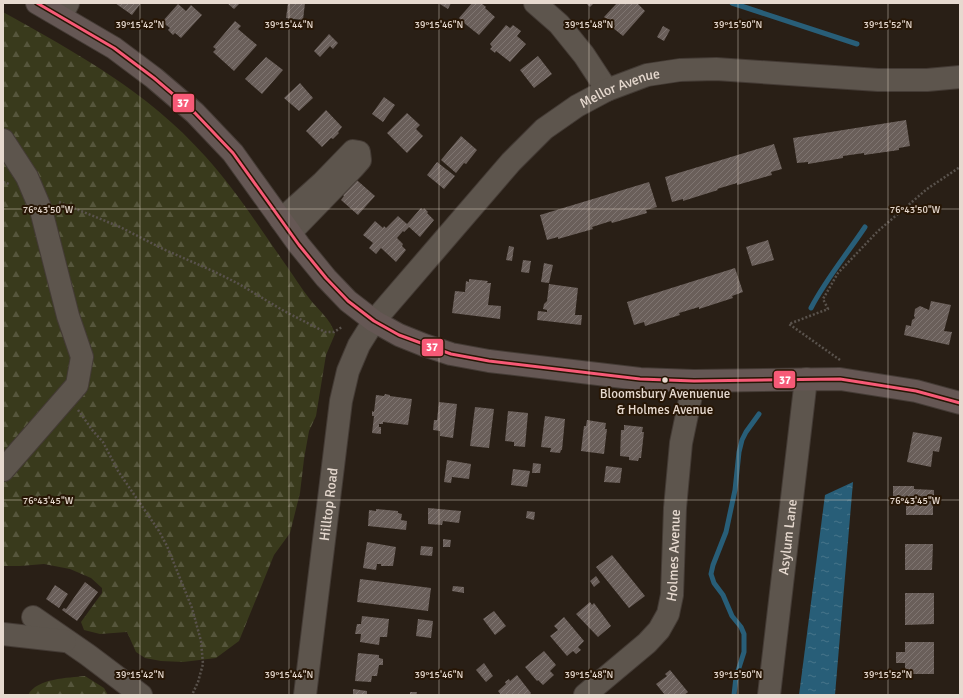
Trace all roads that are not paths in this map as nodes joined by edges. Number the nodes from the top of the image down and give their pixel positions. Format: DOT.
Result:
graph roads {
  1 [pos="37,3"];
  2 [pos="535,3"];
  3 [pos="64,9"];
  4 [pos="960,76"];
  5 [pos="607,90"];
  6 [pos="3,140"];
  7 [pos="374,320"];
  8 [pos="806,379"];
  9 [pos="694,381"];
  10 [pos="960,404"];
  11 [pos="3,470"];
  12 [pos="33,616"];
  13 [pos="3,634"];
  14 [pos="68,642"];
  15 [pos="141,695"];
  16 [pos="305,695"];
  17 [pos="586,695"];
  18 [pos="769,695"];
  1 -- 3 [label="main road"];
  2 -- 5 [label="street"];
  3 -- 7 [label="main road"];
  4 -- 5 [label="street, Mellor Avenue"];
  5 -- 7 [label="street, Mellor Avenue"];
  6 -- 11 [label="street"];
  7 -- 9 [label="main road"];
  7 -- 16 [label="street, Hilltop Road"];
  8 -- 9 [label="main road"];
  8 -- 10 [label="main road"];
  8 -- 18 [label="street, Asylum Lane"];
  9 -- 17 [label="street, Holmes Avenue"];
  12 -- 14 [label="street"];
  13 -- 14 [label="street"];
  14 -- 15 [label="street"];
}
